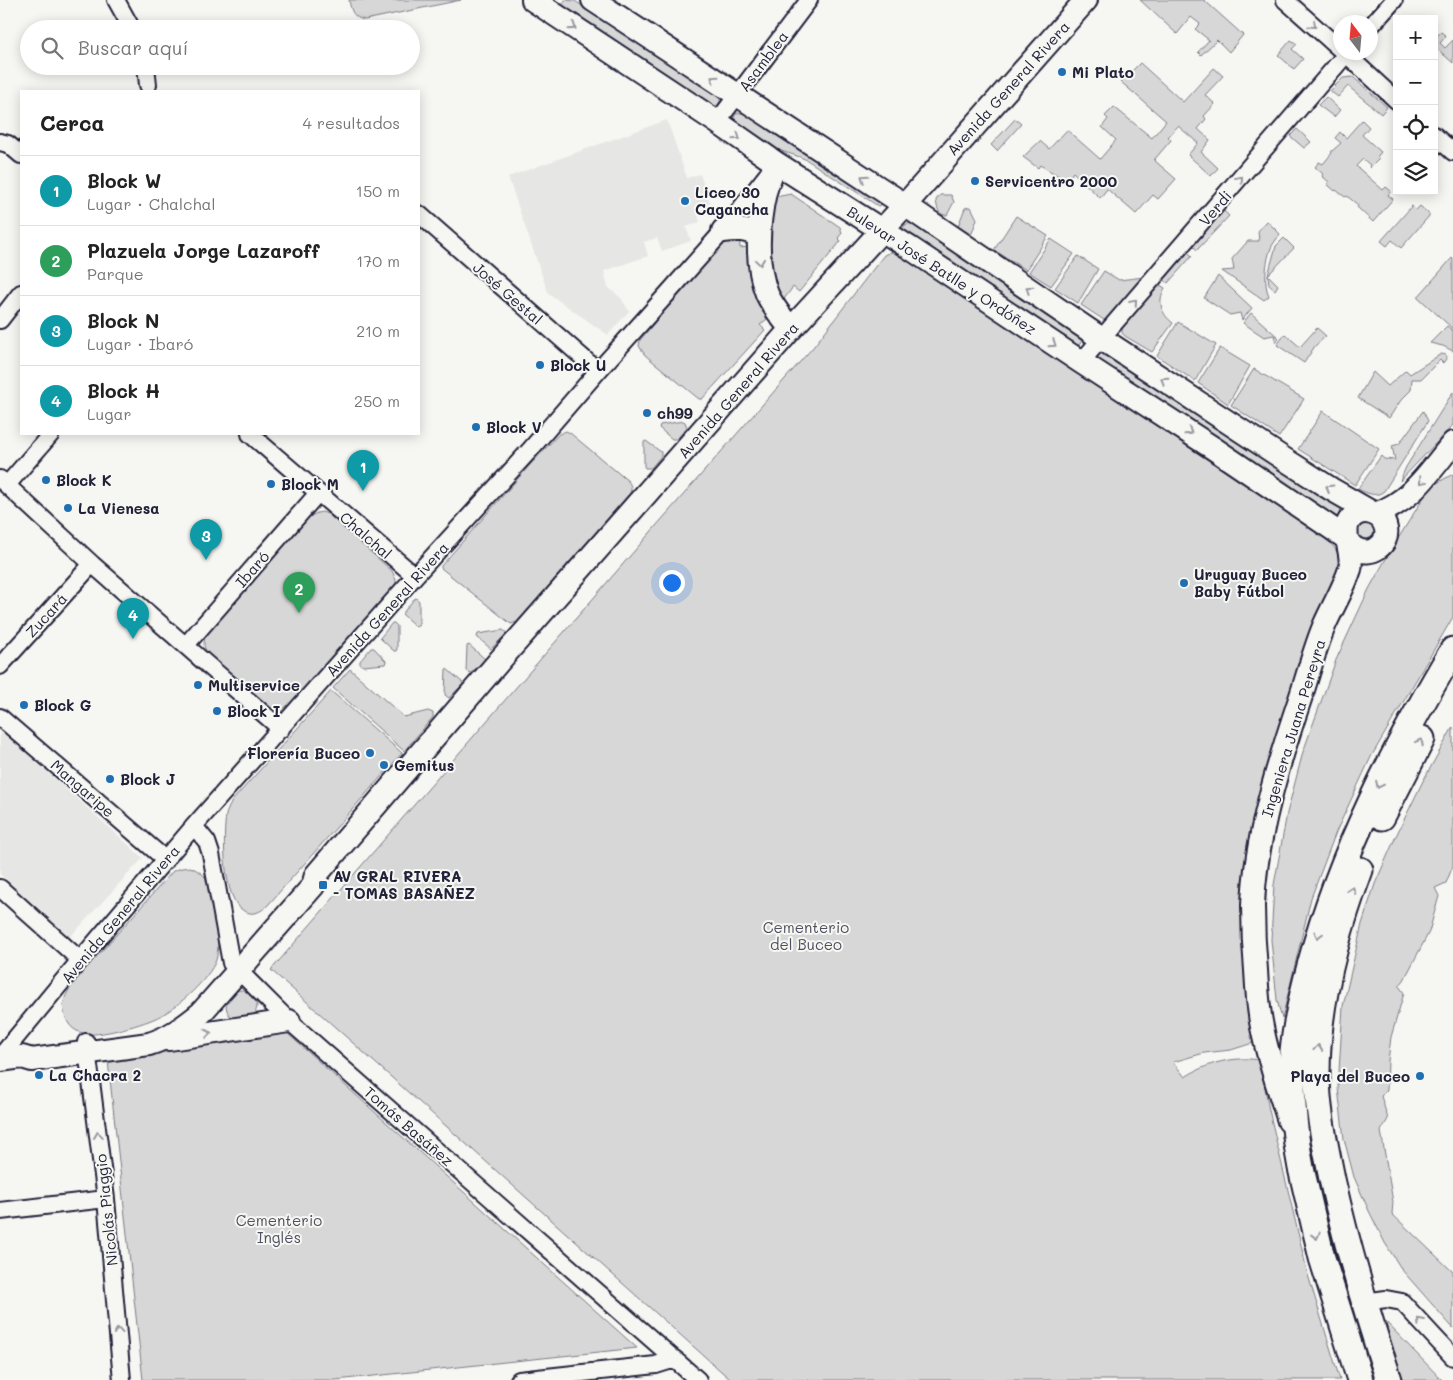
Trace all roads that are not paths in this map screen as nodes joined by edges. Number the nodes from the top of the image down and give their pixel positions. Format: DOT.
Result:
graph roads {
  1 [pos="116,0"];
  2 [pos="593,0"];
  3 [pos="809,0"];
  4 [pos="1086,0"];
  5 [pos="1286,0"];
  6 [pos="1394,0"];
  7 [pos="547,4"];
  8 [pos="1378,18"];
  9 [pos="127,20"];
  10 [pos="1333,41"];
  11 [pos="1338,60"];
  12 [pos="1354,60"];
  13 [pos="147,75"];
  14 [pos="148,85"];
  15 [pos="737,95"];
  16 [pos="1393,96"];
  17 [pos="717,122"];
  18 [pos="1438,139"];
  19 [pos="0,142"];
  20 [pos="1453,152"];
  21 [pos="20,154"];
  22 [pos="776,163"];
  23 [pos="905,205"];
  24 [pos="420,215"];
  25 [pos="881,230"];
  26 [pos="723,231"];
  27 [pos="759,236"];
  28 [pos="20,294"];
  29 [pos="0,320"];
  30 [pos="791,329"];
  31 [pos="1102,339"];
  32 [pos="1081,362"];
  33 [pos="598,371"];
  34 [pos="51,435"];
  35 [pos="251,435"];
  36 [pos="1453,443"];
  37 [pos="3,482"];
  38 [pos="318,494"];
  39 [pos="1373,513"];
  40 [pos="1349,542"];
  41 [pos="1382,544"];
  42 [pos="92,564"];
  43 [pos="415,576"];
  44 [pos="186,645"];
  45 [pos="1453,650"];
  46 [pos="0,666"];
  47 [pos="1453,682"];
  48 [pos="0,717"];
  49 [pos="281,729"];
  50 [pos="194,826"];
  51 [pos="166,860"];
  52 [pos="0,888"];
  53 [pos="80,960"];
  54 [pos="235,967"];
  55 [pos="289,1021"];
  56 [pos="160,1041"];
  57 [pos="87,1047"];
  58 [pos="7,1058"];
  59 [pos="1293,1075"];
  60 [pos="1298,1154"];
  61 [pos="106,1199"];
  62 [pos="0,1211"];
  63 [pos="1350,1255"];
  64 [pos="1364,1302"];
  65 [pos="1453,1357"];
  66 [pos="675,1359"];
  67 [pos="575,1377"];
  68 [pos="122,1380"];
  69 [pos="519,1380"];
  70 [pos="698,1380"];
  71 [pos="1360,1380"];
  72 [pos="1388,1380"];
  1 -- 9 [label="street"];
  15 -- 2 [label="main road, Bulevar José Batlle y Ordóñez, one-way"];
  3 -- 15 [label="street, Asamblea"];
  4 -- 23 [label="main road, Avenida General Rivera"];
  5 -- 10 [label="street, one-way"];
  6 -- 8 [label="street"];
  7 -- 17 [label="main road, Bulevar José Batlle y Ordóñez, one-way"];
  31 -- 11 [label="street, Verdi, one-way"];
  12 -- 16 [label="street"];
  13 -- 14 [label="street"];
  15 -- 17 [label="street, Asamblea"];
  23 -- 15 [label="main road, Bulevar José Batlle y Ordóñez, one-way"];
  17 -- 22 [label="main road, Bulevar José Batlle y Ordóñez, one-way"];
  18 -- 20 [label="street"];
  19 -- 21 [label="street"];
  22 -- 25 [label="main road, Bulevar José Batlle y Ordóñez"];
  22 -- 26 [label="street, Avenida General Rivera"];
  22 -- 27 [label="main road"];
  23 -- 25 [label="main road, Avenida General Rivera"];
  31 -- 23 [label="main road, Bulevar José Batlle y Ordóñez, one-way"];
  24 -- 33 [label="street, José Gestal"];
  25 -- 30 [label="main road, Avenida General Rivera"];
  25 -- 32 [label="main road, Bulevar José Batlle y Ordóñez, one-way"];
  26 -- 27 [label="main road"];
  26 -- 33 [label="street, Avenida General Rivera"];
  27 -- 30 [label="main road, one-way"];
  28 -- 29 [label="street"];
  30 -- 54 [label="main road, Avenida General Rivera"];
  31 -- 32 [label="street, Verdi"];
  39 -- 31 [label="main road, Bulevar José Batlle y Ordóñez, one-way"];
  32 -- 40 [label="main road, Bulevar José Batlle y Ordóñez, one-way"];
  33 -- 43 [label="street, Avenida General Rivera"];
  34 -- 37 [label="street"];
  35 -- 38 [label="street, Chalchal"];
  36 -- 39 [label="main road, Ingeniera Juana Pereyra, one-way"];
  37 -- 42 [label="street"];
  38 -- 43 [label="street, Chalchal"];
  38 -- 44 [label="street, Ibaró"];
  39 -- 40 [label="main road, Ingeniera Juana Pereyra"];
  39 -- 41 [label="main road"];
  40 -- 41 [label="main road"];
  40 -- 60 [label="main road, Ingeniera Juana Pereyra"];
  41 -- 59 [label="main road, Ingeniera Juana Pereyra"];
  42 -- 44 [label="street"];
  42 -- 46 [label="street, Zucará"];
  43 -- 49 [label="street, Avenida General Rivera"];
  44 -- 49 [label="street"];
  45 -- 59 [label="main road, one-way"];
  63 -- 47 [label="main road, one-way"];
  48 -- 51 [label="street, Mangaripe"];
  49 -- 50 [label="street, Avenida General Rivera"];
  50 -- 51 [label="street, Avenida General Rivera"];
  50 -- 54 [label="street"];
  51 -- 53 [label="street, Avenida General Rivera"];
  52 -- 53 [label="street"];
  53 -- 58 [label="street, Avenida General Rivera"];
  54 -- 55 [label="street, Tomás Basáñez"];
  54 -- 56 [label="main road, Avenida General Rivera"];
  54 -- 57 [label="main road, Avenida General Rivera"];
  56 -- 55 [label="main road, one-way"];
  55 -- 66 [label="street, Tomás Basáñez"];
  56 -- 57 [label="main road, Avenida General Rivera"];
  57 -- 58 [label="main road, Avenida General Rivera"];
  61 -- 57 [label="street, Nicolás Piaggio, one-way"];
  59 -- 60 [label="main road"];
  59 -- 63 [label="main road"];
  60 -- 71 [label="main road, one-way"];
  61 -- 62 [label="street"];
  68 -- 61 [label="street, Nicolás Piaggio, one-way"];
  63 -- 64 [label="main road"];
  65 -- 64 [label="street, one-way"];
  64 -- 72 [label="main road"];
  66 -- 67 [label="street"];
  66 -- 70 [label="street, Tomás Basáñez"];
  67 -- 69 [label="street"];
}
